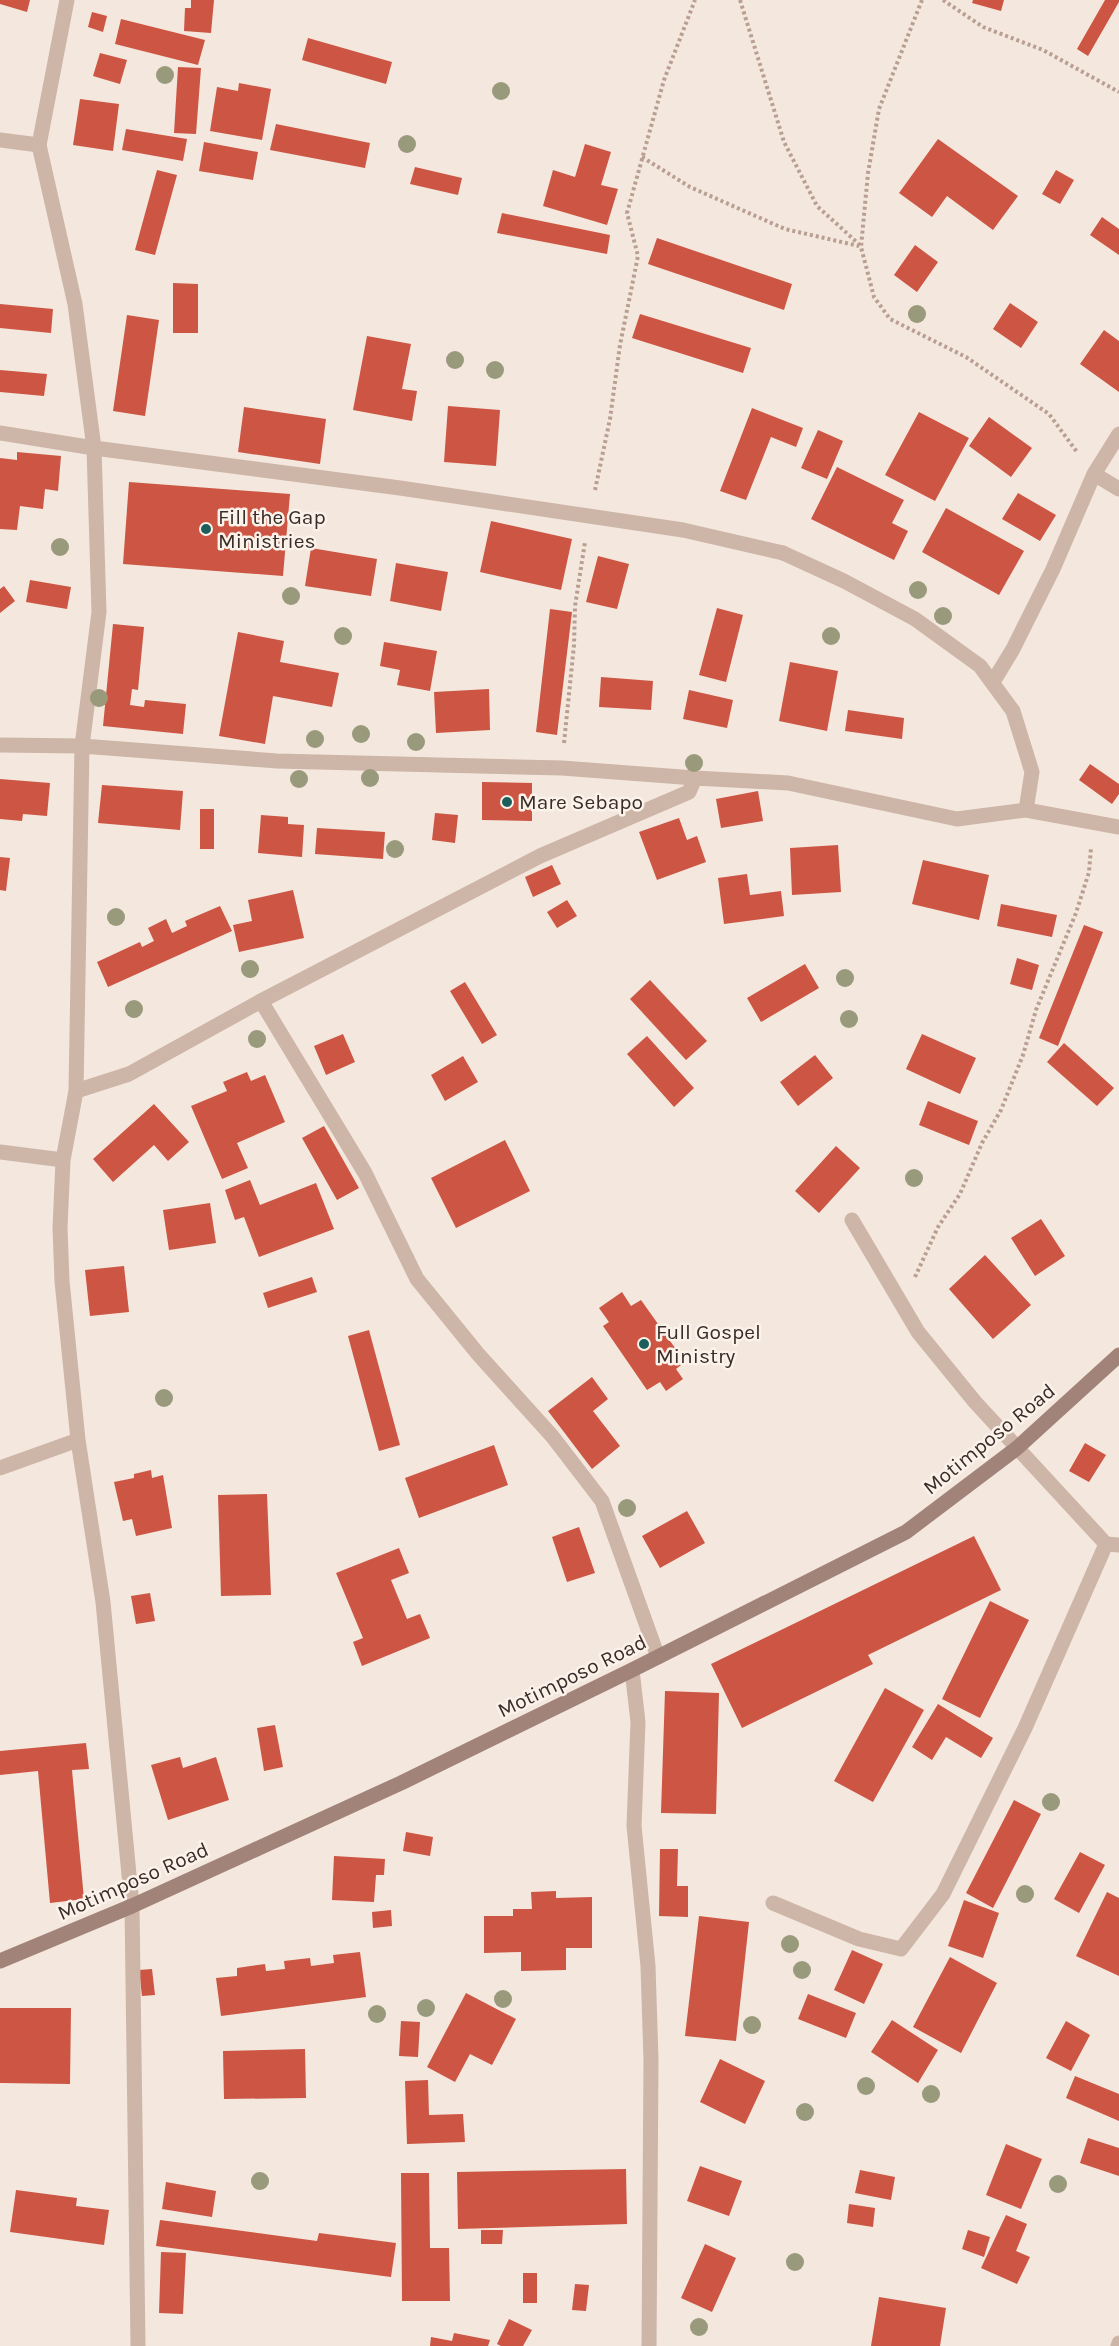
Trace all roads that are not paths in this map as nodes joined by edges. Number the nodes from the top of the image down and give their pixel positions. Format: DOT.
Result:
graph roads {
  1 [pos="67,0"];
  2 [pos="0,140"];
  3 [pos="39,145"];
  4 [pos="0,433"];
  5 [pos="1119,434"];
  6 [pos="94,448"];
  7 [pos="1094,474"];
  8 [pos="1119,489"];
  9 [pos="993,682"];
  10 [pos="0,745"];
  11 [pos="82,746"];
  12 [pos="696,778"];
  13 [pos="1026,810"];
  14 [pos="1119,827"];
  15 [pos="261,1001"];
  16 [pos="76,1091"];
  17 [pos="0,1152"];
  18 [pos="63,1160"];
  19 [pos="852,1220"];
  20 [pos="1119,1355"];
  21 [pos="78,1440"];
  22 [pos="1017,1448"];
  23 [pos="0,1468"];
  24 [pos="1113,1544"];
  25 [pos="658,1657"];
  26 [pos="632,1670"];
  27 [pos="773,1904"];
  28 [pos="132,1906"];
  29 [pos="0,1961"];
  30 [pos="138,2346"];
  31 [pos="649,2346"];
  1 -- 3 [label="street"];
  2 -- 3 [label="street"];
  3 -- 6 [label="street"];
  4 -- 6 [label="street"];
  5 -- 7 [label="street"];
  6 -- 9 [label="street"];
  6 -- 11 [label="street"];
  7 -- 8 [label="street"];
  7 -- 9 [label="street"];
  9 -- 13 [label="street"];
  10 -- 11 [label="street"];
  11 -- 12 [label="street"];
  11 -- 16 [label="street"];
  12 -- 13 [label="street"];
  12 -- 15 [label="street"];
  13 -- 14 [label="street"];
  15 -- 16 [label="street"];
  15 -- 25 [label="street"];
  16 -- 18 [label="street"];
  17 -- 18 [label="street"];
  18 -- 21 [label="street"];
  19 -- 22 [label="street"];
  20 -- 22 [label="street, Motimposo Road"];
  21 -- 23 [label="street"];
  21 -- 28 [label="street"];
  22 -- 24 [label="street"];
  22 -- 25 [label="street, Motimposo Road"];
  24 -- 27 [label="street"];
  25 -- 26 [label="street, Motimposo Road"];
  26 -- 28 [label="street, Motimposo Road"];
  26 -- 31 [label="street"];
  28 -- 29 [label="street, Motimposo Road"];
  28 -- 30 [label="street"];
}
